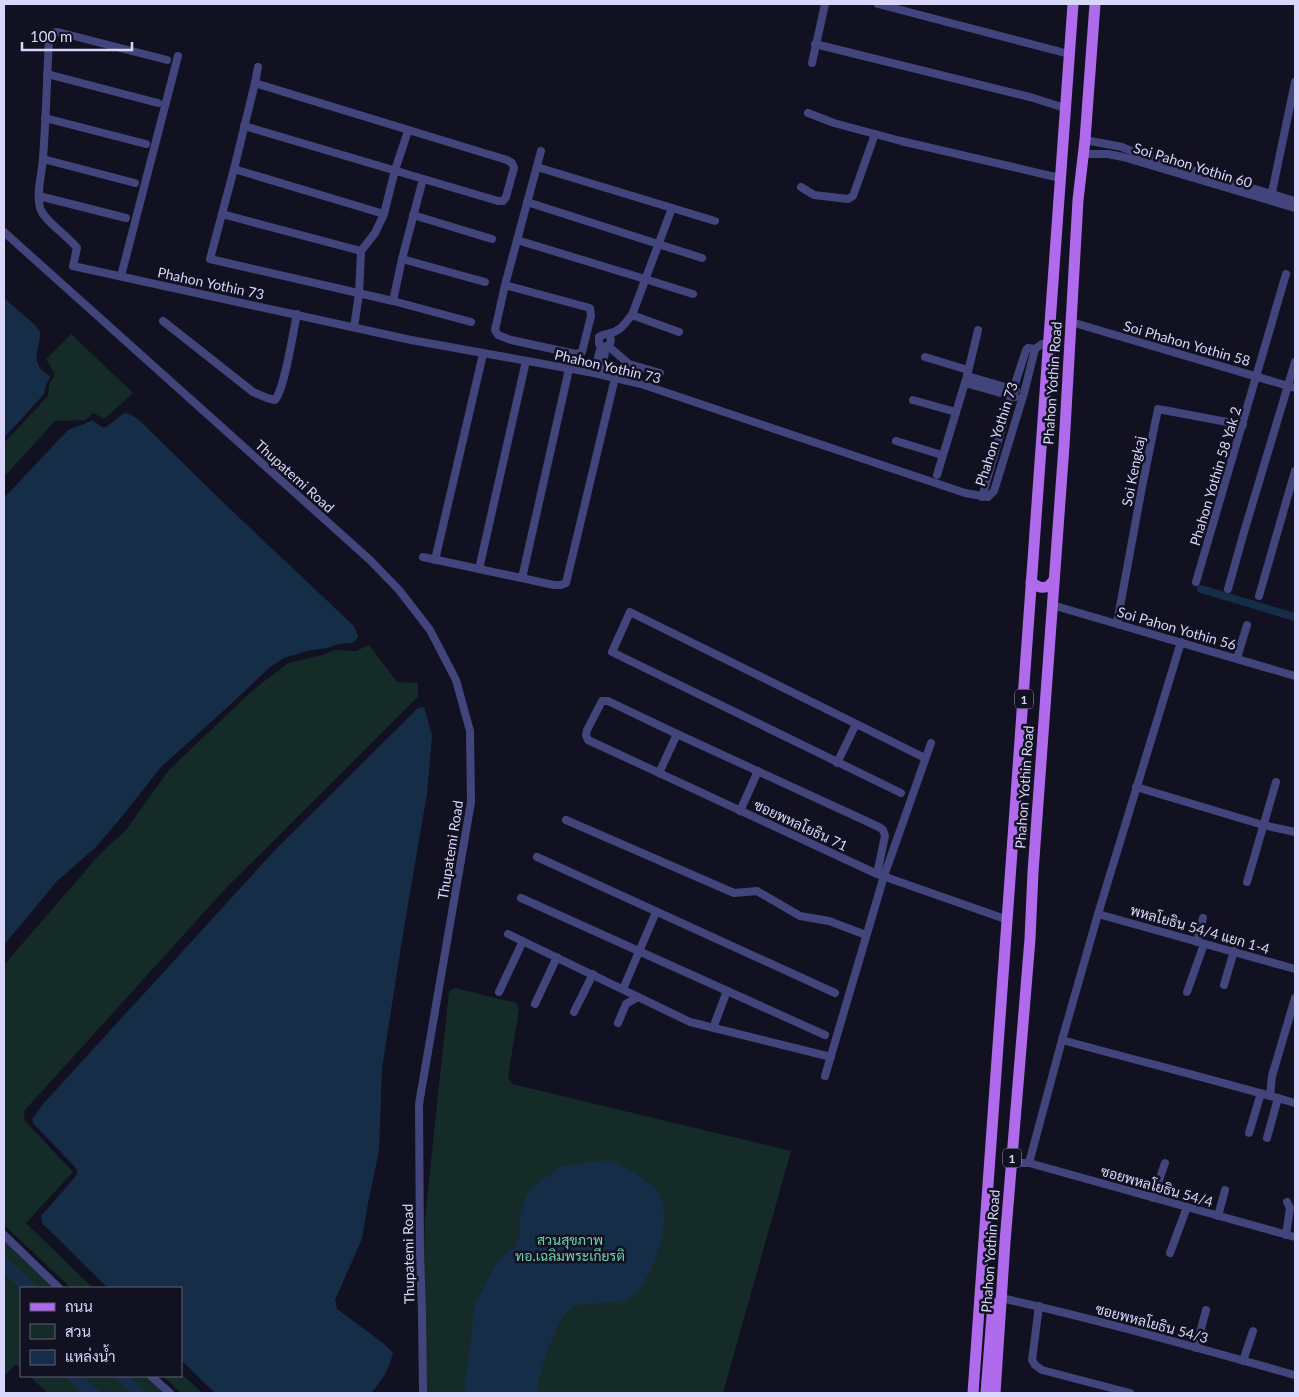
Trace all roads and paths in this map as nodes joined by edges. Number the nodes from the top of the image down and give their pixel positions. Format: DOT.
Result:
graph roads {
  1 [pos="825,4"];
  2 [pos="878,4"];
  3 [pos="1073,4"];
  4 [pos="1095,4"];
  5 [pos="815,44"];
  6 [pos="1069,54"];
  7 [pos="178,56"];
  8 [pos="167,60"];
  9 [pos="812,63"];
  10 [pos="258,67"];
  11 [pos="47,74"];
  12 [pos="1295,82"];
  13 [pos="255,83"];
  14 [pos="158,103"];
  15 [pos="1293,105"];
  16 [pos="1065,108"];
  17 [pos="808,113"];
  18 [pos="45,118"];
  19 [pos="244,126"];
  20 [pos="408,131"];
  21 [pos="875,134"];
  22 [pos="1085,140"];
  23 [pos="146,144"];
  24 [pos="541,151"];
  25 [pos="1083,154"];
  26 [pos="43,159"];
  27 [pos="537,167"];
  28 [pos="234,169"];
  29 [pos="395,170"];
  30 [pos="1060,178"];
  31 [pos="423,179"];
  32 [pos="135,183"];
  33 [pos="800,187"];
  34 [pos="1254,193"];
  35 [pos="39,196"];
  36 [pos="1271,197"];
  37 [pos="1295,201"];
  38 [pos="527,202"];
  39 [pos="672,208"];
  40 [pos="1295,208"];
  41 [pos="222,214"];
  42 [pos="384,214"];
  43 [pos="413,215"];
  44 [pos="126,218"];
  45 [pos="715,221"];
  46 [pos="4,232"];
  47 [pos="492,238"];
  48 [pos="517,240"];
  49 [pos="659,244"];
  50 [pos="361,251"];
  51 [pos="702,258"];
  52 [pos="402,259"];
  53 [pos="1286,274"];
  54 [pos="121,276"];
  55 [pos="645,279"];
  56 [pos="485,282"];
  57 [pos="505,285"];
  58 [pos="359,294"];
  59 [pos="693,294"];
  60 [pos="393,301"];
  61 [pos="297,314"];
  62 [pos="632,315"];
  63 [pos="163,321"];
  64 [pos="471,322"];
  65 [pos="1071,322"];
  66 [pos="354,327"];
  67 [pos="978,330"];
  68 [pos="679,332"];
  69 [pos="608,334"];
  70 [pos="587,336"];
  71 [pos="599,337"];
  72 [pos="1048,343"];
  73 [pos="605,346"];
  74 [pos="1035,349"];
  75 [pos="483,354"];
  76 [pos="925,357"];
  77 [pos="526,362"];
  78 [pos="1295,362"];
  79 [pos="570,369"];
  80 [pos="660,373"];
  81 [pos="597,374"];
  82 [pos="967,376"];
  83 [pos="1257,377"];
  84 [pos="615,378"];
  85 [pos="1292,387"];
  86 [pos="1012,393"];
  87 [pos="1023,396"];
  88 [pos="913,400"];
  89 [pos="956,412"];
  90 [pos="1243,425"];
  91 [pos="896,441"];
  92 [pos="942,455"];
  93 [pos="1295,471"];
  94 [pos="936,475"];
  95 [pos="982,497"];
  96 [pos="424,557"];
  97 [pos="435,560"];
  98 [pos="479,569"];
  99 [pos="522,578"];
  100 [pos="1054,580"];
  101 [pos="1031,582"];
  102 [pos="1196,582"];
  103 [pos="1228,589"];
  104 [pos="1259,596"];
  105 [pos="1052,605"];
  106 [pos="1117,623"];
  107 [pos="1247,625"];
  108 [pos="1181,642"];
  109 [pos="1237,658"];
  110 [pos="1295,676"];
  111 [pos="856,724"];
  112 [pos="677,734"];
  113 [pos="931,743"];
  114 [pos="926,758"];
  115 [pos="837,763"];
  116 [pos="758,771"];
  117 [pos="659,773"];
  118 [pos="1276,782"];
  119 [pos="1136,787"];
  120 [pos="902,793"];
  121 [pos="740,811"];
  122 [pos="566,820"];
  123 [pos="1263,824"];
  124 [pos="1295,832"];
  125 [pos="537,857"];
  126 [pos="880,875"];
  127 [pos="1247,882"];
  128 [pos="521,898"];
  129 [pos="656,912"];
  130 [pos="1098,914"];
  131 [pos="1203,918"];
  132 [pos="1008,920"];
  133 [pos="508,934"];
  134 [pos="866,935"];
  135 [pos="523,940"];
  136 [pos="1200,943"];
  137 [pos="639,951"];
  138 [pos="1234,951"];
  139 [pos="557,957"];
  140 [pos="1295,969"];
  141 [pos="593,974"];
  142 [pos="1224,985"];
  143 [pos="623,989"];
  144 [pos="727,991"];
  145 [pos="499,992"];
  146 [pos="1187,992"];
  147 [pos="835,993"];
  148 [pos="638,997"];
  149 [pos="1295,998"];
  150 [pos="535,1004"];
  151 [pos="574,1012"];
  152 [pos="618,1022"];
  153 [pos="713,1028"];
  154 [pos="825,1035"];
  155 [pos="1062,1040"];
  156 [pos="831,1056"];
  157 [pos="825,1076"];
  158 [pos="1265,1094"];
  159 [pos="1278,1098"];
  160 [pos="1295,1103"];
  161 [pos="1250,1133"];
  162 [pos="1267,1138"];
  163 [pos="991,1159"];
  164 [pos="1012,1163"];
  165 [pos="1029,1163"];
  166 [pos="1165,1163"];
  167 [pos="1226,1190"];
  168 [pos="1153,1198"];
  169 [pos="1287,1202"];
  170 [pos="1187,1207"];
  171 [pos="1218,1216"];
  172 [pos="1286,1234"];
  173 [pos="4,1235"];
  174 [pos="1295,1237"];
  175 [pos="1170,1253"];
  176 [pos="1004,1263"];
  177 [pos="58,1287"];
  178 [pos="1001,1298"];
  179 [pos="1039,1306"];
  180 [pos="1206,1310"];
  181 [pos="1253,1331"];
  182 [pos="1196,1348"];
  183 [pos="1242,1361"];
  184 [pos="1295,1375"];
  185 [pos="152,1377"];
  186 [pos="170,1393"];
  187 [pos="423,1393"];
  188 [pos="974,1393"];
  189 [pos="986,1393"];
  190 [pos="996,1393"];
  191 [pos="1130,1393"];
  1 -- 5 [label="street"];
  2 -- 6 [label="street"];
  3 -- 6 [label="main road, Phahon Yothin Road / 1"];
  4 -- 22 [label="main road, Phahon Yothin Road / 1"];
  5 -- 9 [label="street"];
  5 -- 16 [label="street"];
  6 -- 16 [label="main road, Phahon Yothin Road / 1"];
  7 -- 54 [label="street"];
  8 -- 11 [label="street"];
  10 -- 13 [label="street"];
  11 -- 14 [label="street"];
  11 -- 18 [label="street"];
  12 -- 15 [label="street"];
  13 -- 19 [label="street"];
  13 -- 20 [label="street"];
  15 -- 36 [label="street"];
  16 -- 30 [label="main road, Phahon Yothin Road / 1"];
  17 -- 21 [label="street"];
  18 -- 23 [label="street"];
  18 -- 26 [label="street"];
  19 -- 28 [label="street"];
  19 -- 29 [label="street"];
  20 -- 29 [label="street"];
  20 -- 31 [label="street"];
  21 -- 30 [label="street"];
  21 -- 33 [label="street"];
  22 -- 25 [label="main road, Phahon Yothin Road / 1"];
  22 -- 34 [label="street, Soi Pahon Yothin 60"];
  24 -- 27 [label="street"];
  25 -- 34 [label="street, Soi Pahon Yothin 60"];
  25 -- 65 [label="main road, Phahon Yothin Road / 1"];
  26 -- 32 [label="street"];
  26 -- 35 [label="street"];
  27 -- 38 [label="street"];
  27 -- 39 [label="street"];
  28 -- 41 [label="street"];
  28 -- 42 [label="street"];
  29 -- 31 [label="street"];
  29 -- 42 [label="street"];
  30 -- 72 [label="main road, Phahon Yothin Road / 1"];
  31 -- 43 [label="street"];
  34 -- 36 [label="street, Soi Pahon Yothin 60"];
  35 -- 44 [label="street"];
  35 -- 54 [label="street, Phahon Yothin 73"];
  36 -- 37 [label="street, Soi Pahon Yothin 60"];
  36 -- 40 [label="street, Soi Pahon Yothin 60"];
  38 -- 48 [label="street"];
  38 -- 49 [label="street"];
  39 -- 45 [label="street"];
  39 -- 49 [label="street"];
  41 -- 50 [label="street"];
  41 -- 58 [label="street"];
  42 -- 50 [label="street"];
  43 -- 47 [label="street"];
  43 -- 52 [label="street"];
  46 -- 187 [label="street, Thupatemi Road"];
  48 -- 55 [label="street"];
  48 -- 57 [label="street"];
  49 -- 51 [label="street"];
  49 -- 55 [label="street"];
  50 -- 58 [label="street"];
  52 -- 56 [label="street"];
  52 -- 60 [label="street"];
  53 -- 83 [label="street, Phahon Yothin 58 Yak 2"];
  54 -- 61 [label="street, Phahon Yothin 73"];
  55 -- 59 [label="street"];
  55 -- 62 [label="street"];
  57 -- 70 [label="street"];
  57 -- 70 [label="street"];
  58 -- 60 [label="street"];
  58 -- 66 [label="street"];
  60 -- 64 [label="street"];
  61 -- 63 [label="street"];
  61 -- 66 [label="street, Phahon Yothin 73"];
  62 -- 68 [label="street"];
  62 -- 69 [label="street"];
  65 -- 83 [label="street, Soi Phahon Yothin 58"];
  65 -- 100 [label="main road, Phahon Yothin Road / 1"];
  66 -- 75 [label="street, Phahon Yothin 73"];
  67 -- 82 [label="street"];
  69 -- 71 [label="street"];
  69 -- 73 [label="street"];
  70 -- 71 [label="street"];
  71 -- 73 [label="street"];
  72 -- 74 [label="street"];
  72 -- 101 [label="main road, Phahon Yothin Road / 1"];
  73 -- 80 [label="street"];
  73 -- 81 [label="street"];
  74 -- 86 [label="street"];
  74 -- 87 [label="street, Phahon Yothin 73"];
  75 -- 77 [label="street, Phahon Yothin 73"];
  75 -- 97 [label="street"];
  76 -- 82 [label="street"];
  77 -- 79 [label="street, Phahon Yothin 73"];
  77 -- 98 [label="street"];
  78 -- 85 [label="street"];
  79 -- 81 [label="street, Phahon Yothin 73"];
  79 -- 99 [label="street"];
  81 -- 84 [label="street, Phahon Yothin 73"];
  82 -- 86 [label="street"];
  82 -- 89 [label="street"];
  83 -- 85 [label="street, Soi Phahon Yothin 58"];
  83 -- 90 [label="street, Phahon Yothin 58 Yak 2"];
  84 -- 95 [label="street, Phahon Yothin 73"];
  84 -- 99 [label="street"];
  85 -- 103 [label="street"];
  86 -- 87 [label="street"];
  86 -- 95 [label="street"];
  87 -- 95 [label="street, Phahon Yothin 73"];
  88 -- 89 [label="street"];
  89 -- 92 [label="street"];
  90 -- 102 [label="street, Phahon Yothin 58 Yak 2"];
  90 -- 106 [label="street, Soi Kengkaj"];
  91 -- 92 [label="street"];
  92 -- 94 [label="street"];
  93 -- 104 [label="street"];
  96 -- 97 [label="street"];
  97 -- 98 [label="street"];
  98 -- 99 [label="street"];
  100 -- 101 [label="main road"];
  100 -- 105 [label="main road, Phahon Yothin Road / 1"];
  101 -- 132 [label="main road, Phahon Yothin Road / 1"];
  105 -- 106 [label="street, Soi Pahon Yothin 56"];
  105 -- 164 [label="main road, Phahon Yothin Road / 1"];
  106 -- 108 [label="street, Soi Pahon Yothin 56"];
  107 -- 109 [label="street"];
  108 -- 109 [label="street, Soi Pahon Yothin 56"];
  108 -- 119 [label="street"];
  109 -- 110 [label="street, Soi Pahon Yothin 56"];
  111 -- 114 [label="street"];
  111 -- 115 [label="street"];
  111 -- 115 [label="street"];
  112 -- 116 [label="street"];
  112 -- 117 [label="street"];
  112 -- 117 [label="street, ซอยพหลโยธิน 71"];
  113 -- 114 [label="street"];
  114 -- 126 [label="street"];
  115 -- 120 [label="street"];
  116 -- 121 [label="street"];
  116 -- 126 [label="street"];
  117 -- 121 [label="street, ซอยพหลโยธิน 71"];
  118 -- 123 [label="street"];
  119 -- 123 [label="street"];
  119 -- 130 [label="street"];
  121 -- 126 [label="street, ซอยพหลโยธิน 71"];
  122 -- 134 [label="street"];
  123 -- 124 [label="street"];
  123 -- 127 [label="street"];
  125 -- 129 [label="street"];
  126 -- 132 [label="street, ซอยพหลโยธิน 71"];
  126 -- 134 [label="street"];
  128 -- 137 [label="street"];
  129 -- 137 [label="street"];
  129 -- 147 [label="street"];
  130 -- 136 [label="street, พหลโยธิน 54/4 แยก 1-4"];
  130 -- 155 [label="street"];
  131 -- 136 [label="street"];
  132 -- 163 [label="main road, Phahon Yothin Road / 1"];
  133 -- 135 [label="street"];
  134 -- 156 [label="street"];
  135 -- 139 [label="street"];
  135 -- 145 [label="street"];
  136 -- 138 [label="street, พหลโยธิน 54/4 แยก 1-4"];
  136 -- 146 [label="street"];
  137 -- 143 [label="street"];
  137 -- 144 [label="street"];
  138 -- 140 [label="street, พหลโยธิน 54/4 แยก 1-4"];
  138 -- 142 [label="street"];
  139 -- 141 [label="street"];
  139 -- 150 [label="street"];
  141 -- 143 [label="street"];
  141 -- 151 [label="street"];
  143 -- 148 [label="street"];
  144 -- 153 [label="street"];
  144 -- 154 [label="street"];
  148 -- 152 [label="street"];
  148 -- 153 [label="street"];
  149 -- 158 [label="street"];
  153 -- 156 [label="street"];
  155 -- 158 [label="street"];
  155 -- 165 [label="street"];
  156 -- 157 [label="street"];
  158 -- 159 [label="street"];
  158 -- 161 [label="street"];
  159 -- 160 [label="street"];
  159 -- 162 [label="street"];
  163 -- 164 [label="main road"];
  163 -- 188 [label="main road, Phahon Yothin Road / 1"];
  164 -- 165 [label="street, ซอยพหลโยธิน 54/4"];
  164 -- 176 [label="main road, Phahon Yothin Road / 1"];
  165 -- 168 [label="street, ซอยพหลโยธิน 54/4"];
  166 -- 168 [label="street"];
  167 -- 171 [label="street"];
  168 -- 170 [label="street, ซอยพหลโยธิน 54/4"];
  169 -- 172 [label="street"];
  170 -- 171 [label="street, ซอยพหลโยธิน 54/4"];
  170 -- 175 [label="street"];
  171 -- 172 [label="street, ซอยพหลโยธิน 54/4"];
  172 -- 174 [label="street, ซอยพหลโยธิน 54/4"];
  173 -- 177 [label="street"];
  176 -- 178 [label="main road, Phahon Yothin Road / 1"];
  176 -- 189 [label="main road"];
  178 -- 179 [label="street, ซอยพหลโยธิน 54/3"];
  178 -- 190 [label="main road, Phahon Yothin Road / 1"];
  179 -- 182 [label="street, ซอยพหลโยธิน 54/3"];
  179 -- 191 [label="street"];
  180 -- 182 [label="street"];
  181 -- 183 [label="street"];
  182 -- 183 [label="street, ซอยพหลโยธิน 54/3"];
  183 -- 184 [label="street, ซอยพหลโยธิน 54/3"];
  185 -- 186 [label="street"];
}
